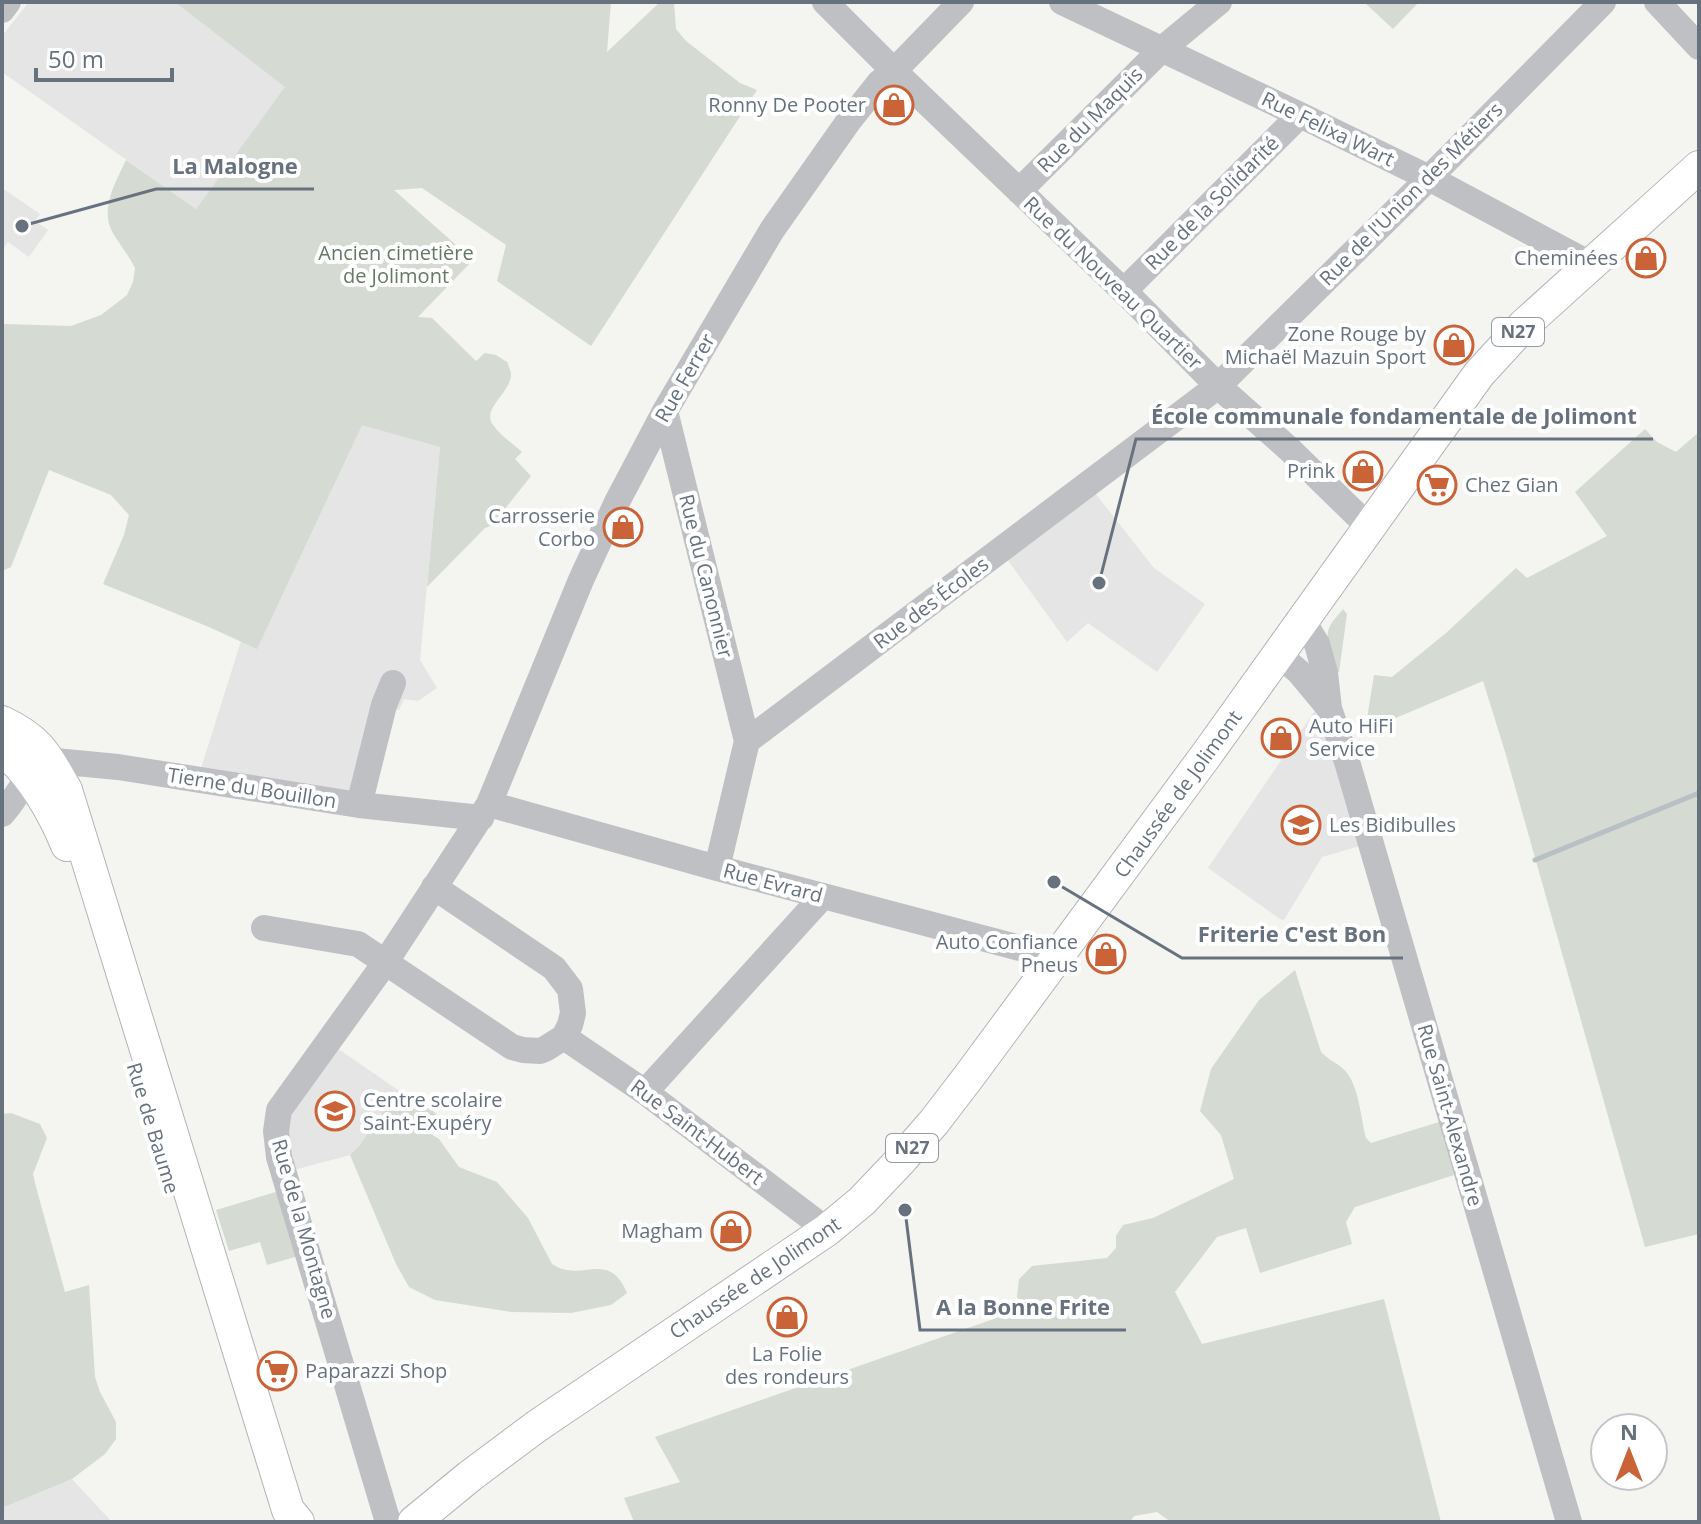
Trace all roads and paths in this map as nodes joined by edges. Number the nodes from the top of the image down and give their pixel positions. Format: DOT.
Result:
graph roads {
  1 [pos="8,2"];
  2 [pos="825,2"];
  3 [pos="961,2"];
  4 [pos="1062,2"];
  5 [pos="1219,2"];
  6 [pos="1603,2"];
  7 [pos="1657,2"];
  8 [pos="2,10"];
  9 [pos="1699,47"];
  10 [pos="1161,50"];
  11 [pos="894,71"];
  12 [pos="1300,115"];
  13 [pos="1699,167"];
  14 [pos="1429,178"];
  15 [pos="1019,191"];
  16 [pos="1590,264"];
  17 [pos="1124,291"];
  18 [pos="1218,386"];
  19 [pos="665,411"];
  20 [pos="1369,527"];
  21 [pos="1303,621"];
  22 [pos="1278,654"];
  23 [pos="393,683"];
  24 [pos="1329,708"];
  25 [pos="2,722"];
  26 [pos="747,741"];
  27 [pos="2,750"];
  28 [pos="32,781"];
  29 [pos="359,805"];
  30 [pos="485,811"];
  31 [pos="717,868"];
  32 [pos="434,887"];
  33 [pos="823,896"];
  34 [pos="264,928"];
  35 [pos="1058,958"];
  36 [pos="385,963"];
  37 [pos="564,1037"];
  38 [pos="645,1092"];
  39 [pos="827,1230"];
  40 [pos="414,1520"];
  41 [pos="274,1522"];
  42 [pos="298,1522"];
  43 [pos="388,1522"];
  44 [pos="1569,1522"];
  1 -- 8 [label="street"];
  2 -- 11 [label="street, Rue du Nouveau Quartier"];
  3 -- 11 [label="street, Rue Ferrer"];
  4 -- 10 [label="street, Rue Felixa Wart"];
  5 -- 10 [label="street, Rue du Maquis"];
  6 -- 14 [label="street, Rue de l'Union des Métiers"];
  7 -- 9 [label="street"];
  10 -- 12 [label="street, Rue Felixa Wart"];
  10 -- 15 [label="street, Rue du Maquis"];
  11 -- 15 [label="street, Rue du Nouveau Quartier"];
  11 -- 19 [label="street, Rue Ferrer"];
  12 -- 14 [label="street, Rue Felixa Wart"];
  12 -- 17 [label="street, Rue de la Solidarité"];
  13 -- 16 [label="main road, Chaussée de Jolimont / N27"];
  14 -- 16 [label="street, Rue Felixa Wart"];
  14 -- 18 [label="street, Rue de l'Union des Métiers"];
  15 -- 17 [label="street, Rue du Nouveau Quartier"];
  16 -- 20 [label="main road, Chaussée de Jolimont / N27"];
  17 -- 18 [label="street, Rue du Nouveau Quartier"];
  18 -- 20 [label="street, Rue du Nouveau Quartier"];
  18 -- 26 [label="street, Rue des Écoles"];
  19 -- 26 [label="street, Rue du Canonnier"];
  19 -- 30 [label="street, Rue Ferrer"];
  20 -- 21 [label="main road, Chaussée de Jolimont / N27"];
  21 -- 22 [label="main road, Chaussée de Jolimont / N27"];
  21 -- 24 [label="street, Rue Saint-Alexandre"];
  22 -- 24 [label="street, Rue Saint-Alexandre"];
  22 -- 35 [label="main road, Chaussée de Jolimont / N27"];
  23 -- 29 [label="street"];
  24 -- 44 [label="street, Rue Saint-Alexandre"];
  25 -- 28 [label="main road"];
  26 -- 31 [label="street"];
  27 -- 28 [label="main road, Rue de Baume"];
  28 -- 29 [label="street, Tierne du Bouillon"];
  28 -- 41 [label="main road, Rue de Baume"];
  28 -- 42 [label="main road, Rue de Baume"];
  29 -- 30 [label="street, Tierne du Bouillon"];
  30 -- 31 [label="street, Rue Evrard"];
  30 -- 32 [label="street, Rue Ferrer"];
  31 -- 33 [label="street, Rue Evrard"];
  32 -- 36 [label="street, Rue de la Montagne"];
  32 -- 37 [label="street"];
  33 -- 35 [label="street, Rue Evrard"];
  33 -- 38 [label="street"];
  34 -- 36 [label="street"];
  35 -- 39 [label="main road, Chaussée de Jolimont / N27"];
  36 -- 37 [label="street"];
  36 -- 43 [label="street, Rue de la Montagne"];
  37 -- 38 [label="street, Rue Saint-Hubert"];
  38 -- 39 [label="street, Rue Saint-Hubert"];
  39 -- 40 [label="main road, Chaussée de Jolimont / N27"];
}
